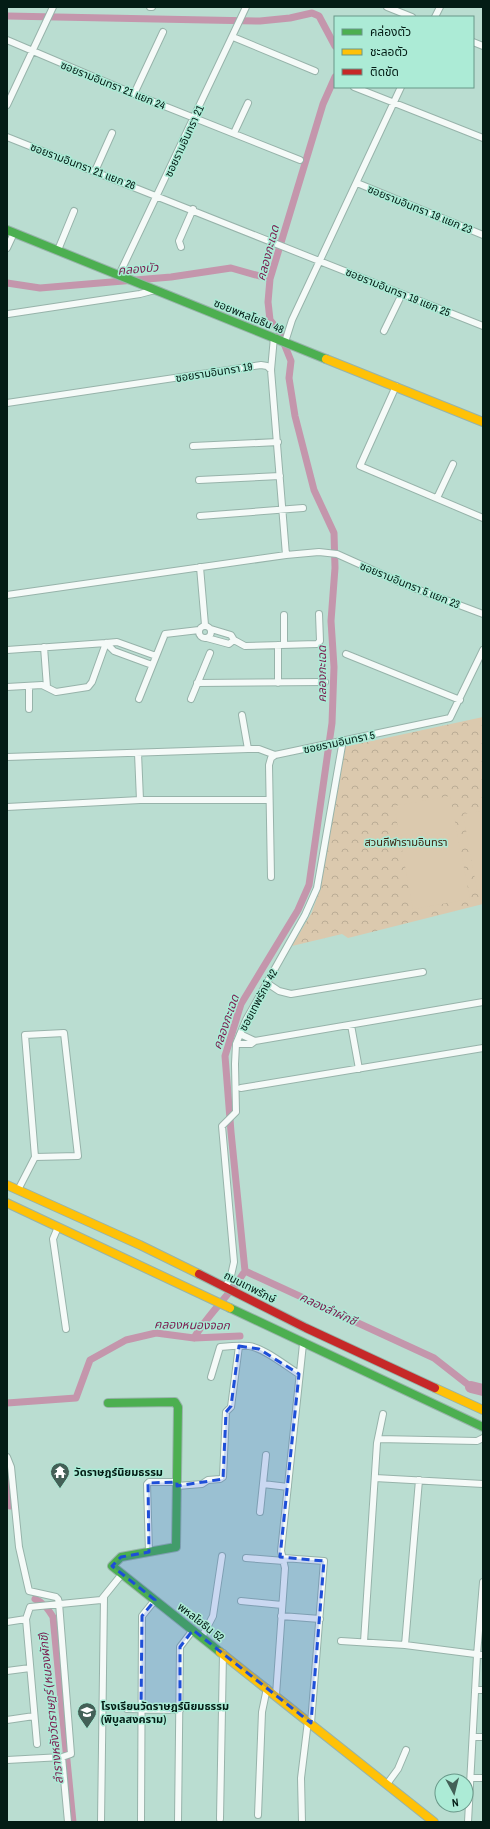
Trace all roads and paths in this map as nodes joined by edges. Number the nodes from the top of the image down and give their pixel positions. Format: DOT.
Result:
graph roads {
  1 [pos="53,7"];
  2 [pos="246,7"];
  3 [pos="388,7"];
  4 [pos="440,7"];
  5 [pos="410,16"];
  6 [pos="436,16"];
  7 [pos="163,32"];
  8 [pos="233,37"];
  9 [pos="7,40"];
  10 [pos="32,51"];
  11 [pos="315,71"];
  12 [pos="356,88"];
  13 [pos="401,88"];
  14 [pos="134,94"];
  15 [pos="248,103"];
  16 [pos="394,103"];
  17 [pos="7,105"];
  18 [pos="195,118"];
  19 [pos="112,133"];
  20 [pos="234,133"];
  21 [pos="7,137"];
  22 [pos="483,138"];
  23 [pos="300,160"];
  24 [pos="95,171"];
  25 [pos="357,183"];
  26 [pos="158,195"];
  27 [pos="193,209"];
  28 [pos="74,211"];
  29 [pos="10,231"];
  30 [pos="483,235"];
  31 [pos="279,244"];
  32 [pos="181,247"];
  33 [pos="7,248"];
  34 [pos="58,250"];
  35 [pos="320,260"];
  36 [pos="122,276"];
  37 [pos="155,290"];
  38 [pos="402,294"];
  39 [pos="8,314"];
  40 [pos="483,326"];
  41 [pos="384,331"];
  42 [pos="274,337"];
  43 [pos="285,342"];
  44 [pos="271,370"];
  45 [pos="396,386"];
  46 [pos="7,403"];
  47 [pos="483,422"];
  48 [pos="278,442"];
  49 [pos="193,446"];
  50 [pos="453,464"];
  51 [pos="280,476"];
  52 [pos="198,480"];
  53 [pos="437,498"];
  54 [pos="304,508"];
  55 [pos="282,509"];
  56 [pos="200,516"];
  57 [pos="483,518"];
  58 [pos="286,555"];
  59 [pos="200,567"];
  60 [pos="7,595"];
  61 [pos="320,614"];
  62 [pos="483,614"];
  63 [pos="284,616"];
  64 [pos="204,625"];
  65 [pos="211,629"];
  66 [pos="198,630"];
  67 [pos="207,638"];
  68 [pos="234,640"];
  69 [pos="106,643"];
  70 [pos="281,645"];
  71 [pos="44,647"];
  72 [pos="7,650"];
  73 [pos="483,650"];
  74 [pos="210,653"];
  75 [pos="346,654"];
  76 [pos="156,656"];
  77 [pos="152,665"];
  78 [pos="325,682"];
  79 [pos="197,683"];
  80 [pos="278,683"];
  81 [pos="29,686"];
  82 [pos="7,687"];
  83 [pos="47,687"];
  84 [pos="139,699"];
  85 [pos="191,699"];
  86 [pos="460,700"];
  87 [pos="29,709"];
  88 [pos="242,715"];
  89 [pos="343,740"];
  90 [pos="248,749"];
  91 [pos="138,753"];
  92 [pos="275,755"];
  93 [pos="7,757"];
  94 [pos="140,800"];
  95 [pos="268,800"];
  96 [pos="7,807"];
  97 [pos="271,877"];
  98 [pos="423,972"];
  99 [pos="267,983"];
  100 [pos="483,1002"];
  101 [pos="351,1025"];
  102 [pos="240,1034"];
  103 [pos="255,1041"];
  104 [pos="236,1044"];
  105 [pos="483,1048"];
  106 [pos="359,1069"];
  107 [pos="241,1088"];
  108 [pos="35,1157"];
  109 [pos="7,1185"];
  110 [pos="18,1190"];
  111 [pos="7,1203"];
  112 [pos="58,1227"];
  113 [pos="226,1287"];
  114 [pos="66,1329"];
  115 [pos="303,1344"];
  116 [pos="239,1346"];
  117 [pos="299,1374"];
  118 [pos="211,1377"];
  119 [pos="108,1403"];
  120 [pos="483,1410"];
  121 [pos="384,1414"];
  122 [pos="483,1427"];
  123 [pos="483,1438"];
  124 [pos="378,1439"];
  125 [pos="266,1455"];
  126 [pos="8,1457"];
  127 [pos="375,1478"];
  128 [pos="419,1480"];
  129 [pos="177,1484"];
  130 [pos="263,1484"];
  131 [pos="483,1484"];
  132 [pos="288,1487"];
  133 [pos="260,1512"];
  134 [pos="149,1552"];
  135 [pos="222,1556"];
  136 [pos="246,1558"];
  137 [pos="283,1560"];
  138 [pos="122,1574"];
  139 [pos="483,1582"];
  140 [pos="104,1597"];
  141 [pos="154,1600"];
  142 [pos="241,1601"];
  143 [pos="58,1603"];
  144 [pos="282,1605"];
  145 [pos="282,1616"];
  146 [pos="26,1619"];
  147 [pos="320,1619"];
  148 [pos="7,1622"];
  149 [pos="193,1630"];
  150 [pos="202,1637"];
  151 [pos="341,1640"];
  152 [pos="364,1642"];
  153 [pos="405,1645"];
  154 [pos="223,1653"];
  155 [pos="480,1655"];
  156 [pos="30,1668"];
  157 [pos="7,1671"];
  158 [pos="267,1688"];
  159 [pos="475,1690"];
  160 [pos="483,1690"];
  161 [pos="276,1695"];
  162 [pos="127,1709"];
  163 [pos="142,1709"];
  164 [pos="180,1710"];
  165 [pos="34,1716"];
  166 [pos="7,1720"];
  167 [pos="309,1722"];
  168 [pos="473,1737"];
  169 [pos="483,1737"];
  170 [pos="36,1744"];
  171 [pos="406,1750"];
  172 [pos="66,1756"];
  173 [pos="7,1760"];
  174 [pos="471,1773"];
  175 [pos="386,1784"];
  176 [pos="258,1815"];
  177 [pos="220,1819"];
  178 [pos="68,1822"];
  179 [pos="101,1822"];
  180 [pos="141,1822"];
  181 [pos="178,1822"];
  182 [pos="302,1822"];
  183 [pos="434,1822"];
  1 -- 10 [label="street"];
  2 -- 8 [label="street, ซอยรามอินทรา 21"];
  3 -- 5 [label="street"];
  4 -- 6 [label="street"];
  7 -- 14 [label="street"];
  8 -- 11 [label="street"];
  8 -- 18 [label="street, ซอยรามอินทรา 21"];
  9 -- 10 [label="street, ซอยรามอินทรา 21 แยก 24"];
  10 -- 14 [label="street, ซอยรามอินทรา 21 แยก 24"];
  10 -- 17 [label="street"];
  12 -- 16 [label="street"];
  13 -- 16 [label="street"];
  14 -- 18 [label="street, ซอยรามอินทรา 21 แยก 24"];
  15 -- 20 [label="street"];
  16 -- 22 [label="street"];
  16 -- 25 [label="street"];
  18 -- 20 [label="street, ซอยรามอินทรา 21 แยก 24"];
  18 -- 26 [label="street, ซอยรามอินทรา 21"];
  19 -- 24 [label="street"];
  20 -- 23 [label="street, ซอยรามอินทรา 21 แยก 24"];
  21 -- 24 [label="street, ซอยรามอินทรา 21 แยก 26"];
  24 -- 26 [label="street, ซอยรามอินทรา 21 แยก 26"];
  25 -- 30 [label="street, ซอยรามอินทรา 19 แยก 23"];
  25 -- 35 [label="street"];
  26 -- 27 [label="street, ซอยรามอินทรา 21 แยก 26"];
  26 -- 36 [label="street, ซอยรามอินทรา 21"];
  27 -- 31 [label="street, ซอยรามอินทรา 21 แยก 26"];
  27 -- 32 [label="street"];
  28 -- 34 [label="street"];
  29 -- 33 [label="street"];
  29 -- 34 [label="street, ซอยพหลโยธิน 48"];
  31 -- 35 [label="street, ซอยรามอินทรา 19 แยก 25"];
  34 -- 36 [label="street, ซอยพหลโยธิน 48"];
  35 -- 38 [label="street, ซอยรามอินทรา 19 แยก 25"];
  35 -- 43 [label="street"];
  36 -- 37 [label="street, ซอยพหลโยธิน 48"];
  37 -- 39 [label="street"];
  37 -- 42 [label="street, ซอยพหลโยธิน 48"];
  38 -- 40 [label="street, ซอยรามอินทรา 19 แยก 25"];
  38 -- 41 [label="street"];
  42 -- 43 [label="street, ซอยพหลโยธิน 48"];
  42 -- 44 [label="street"];
  43 -- 45 [label="street, ซอยพหลโยธิน 48"];
  44 -- 46 [label="street, ซอยรามอินทรา 19"];
  44 -- 48 [label="street"];
  45 -- 47 [label="street, ซอยพหลโยธิน 48"];
  45 -- 53 [label="street"];
  48 -- 49 [label="street"];
  48 -- 51 [label="street"];
  50 -- 53 [label="street"];
  51 -- 52 [label="street"];
  51 -- 55 [label="street"];
  53 -- 57 [label="street"];
  54 -- 55 [label="street"];
  55 -- 56 [label="street"];
  55 -- 58 [label="street"];
  58 -- 59 [label="street, ซอยรามอินทรา 5 แยก 23"];
  58 -- 62 [label="street, ซอยรามอินทรา 5 แยก 23"];
  59 -- 60 [label="street, ซอยรามอินทรา 5 แยก 23"];
  59 -- 64 [label="street"];
  61 -- 70 [label="street"];
  63 -- 70 [label="street"];
  64 -- 65 [label="street"];
  64 -- 66 [label="street"];
  65 -- 67 [label="street"];
  65 -- 68 [label="street"];
  66 -- 67 [label="street"];
  66 -- 76 [label="street"];
  67 -- 68 [label="street"];
  68 -- 70 [label="street"];
  69 -- 71 [label="street"];
  69 -- 76 [label="street"];
  69 -- 77 [label="street"];
  69 -- 83 [label="street"];
  70 -- 80 [label="street"];
  71 -- 72 [label="street"];
  71 -- 83 [label="street"];
  73 -- 86 [label="street, ซอยรามอินทรา 5"];
  74 -- 79 [label="street"];
  75 -- 86 [label="street"];
  76 -- 77 [label="street"];
  77 -- 84 [label="street"];
  78 -- 80 [label="street"];
  79 -- 80 [label="street"];
  79 -- 85 [label="street"];
  81 -- 82 [label="street"];
  81 -- 83 [label="street"];
  81 -- 87 [label="street"];
  86 -- 89 [label="street, ซอยรามอินทรา 5"];
  88 -- 90 [label="street"];
  89 -- 92 [label="street, ซอยรามอินทรา 5"];
  89 -- 99 [label="street, ซอยเทพรักษ์ 42"];
  90 -- 91 [label="street"];
  90 -- 92 [label="street"];
  91 -- 93 [label="street"];
  91 -- 94 [label="street"];
  92 -- 95 [label="street"];
  94 -- 95 [label="street"];
  94 -- 96 [label="street"];
  95 -- 97 [label="street"];
  98 -- 99 [label="street"];
  99 -- 102 [label="street, ซอยเทพรักษ์ 42"];
  100 -- 101 [label="street"];
  101 -- 103 [label="street"];
  101 -- 106 [label="street"];
  102 -- 103 [label="street"];
  102 -- 104 [label="street, ซอยเทพรักษ์ 42"];
  103 -- 104 [label="street"];
  104 -- 113 [label="street, ซอยเทพรักษ์ 42"];
  105 -- 106 [label="street"];
  106 -- 107 [label="street"];
  108 -- 108 [label="street"];
  108 -- 110 [label="street"];
  109 -- 110 [label="street, ถนนเทพรักษ์"];
  110 -- 113 [label="street, ถนนเทพรักษ์"];
  111 -- 112 [label="street"];
  112 -- 114 [label="street"];
  112 -- 115 [label="street"];
  113 -- 120 [label="street, ถนนเทพรักษ์"];
  115 -- 117 [label="street"];
  115 -- 122 [label="street"];
  116 -- 117 [label="street"];
  116 -- 118 [label="street"];
  116 -- 129 [label="street"];
  117 -- 132 [label="street"];
  119 -- 129 [label="street"];
  121 -- 124 [label="street"];
  123 -- 124 [label="street"];
  124 -- 127 [label="street"];
  125 -- 130 [label="street"];
  126 -- 143 [label="street"];
  127 -- 128 [label="street"];
  127 -- 152 [label="street"];
  128 -- 131 [label="street"];
  128 -- 153 [label="street"];
  129 -- 134 [label="street"];
  129 -- 134 [label="street"];
  130 -- 132 [label="street"];
  130 -- 133 [label="street"];
  132 -- 137 [label="street"];
  134 -- 138 [label="street"];
  135 -- 150 [label="street"];
  136 -- 137 [label="street"];
  137 -- 144 [label="street"];
  137 -- 147 [label="street"];
  138 -- 140 [label="street"];
  138 -- 141 [label="street, พหลโยธิน 52"];
  139 -- 155 [label="street"];
  140 -- 143 [label="street"];
  140 -- 179 [label="street"];
  141 -- 149 [label="street, พหลโยธิน 52"];
  141 -- 163 [label="street"];
  142 -- 144 [label="street"];
  143 -- 146 [label="street"];
  143 -- 172 [label="street"];
  144 -- 145 [label="street"];
  145 -- 147 [label="street"];
  145 -- 161 [label="street"];
  146 -- 148 [label="street"];
  146 -- 156 [label="street"];
  147 -- 167 [label="street"];
  149 -- 150 [label="street, พหลโยธิน 52"];
  149 -- 164 [label="street"];
  150 -- 154 [label="street, พหลโยธิน 52"];
  151 -- 152 [label="street"];
  152 -- 153 [label="street"];
  153 -- 155 [label="street"];
  154 -- 158 [label="street, พหลโยธิน 52"];
  154 -- 177 [label="street"];
  155 -- 159 [label="street"];
  156 -- 157 [label="street"];
  156 -- 165 [label="street"];
  158 -- 161 [label="street, พหลโยธิน 52"];
  158 -- 176 [label="street"];
  159 -- 160 [label="street"];
  159 -- 168 [label="street"];
  161 -- 167 [label="street, พหลโยธิน 52"];
  162 -- 163 [label="street"];
  163 -- 164 [label="street"];
  163 -- 180 [label="street"];
  164 -- 181 [label="street"];
  165 -- 166 [label="street"];
  165 -- 170 [label="street"];
  167 -- 175 [label="street, พหลโยธิน 52"];
  167 -- 182 [label="street"];
  168 -- 169 [label="street"];
  168 -- 174 [label="street"];
  171 -- 175 [label="street"];
  172 -- 173 [label="street"];
  172 -- 178 [label="street"];
  175 -- 183 [label="street, พหลโยธิน 52"];
}
